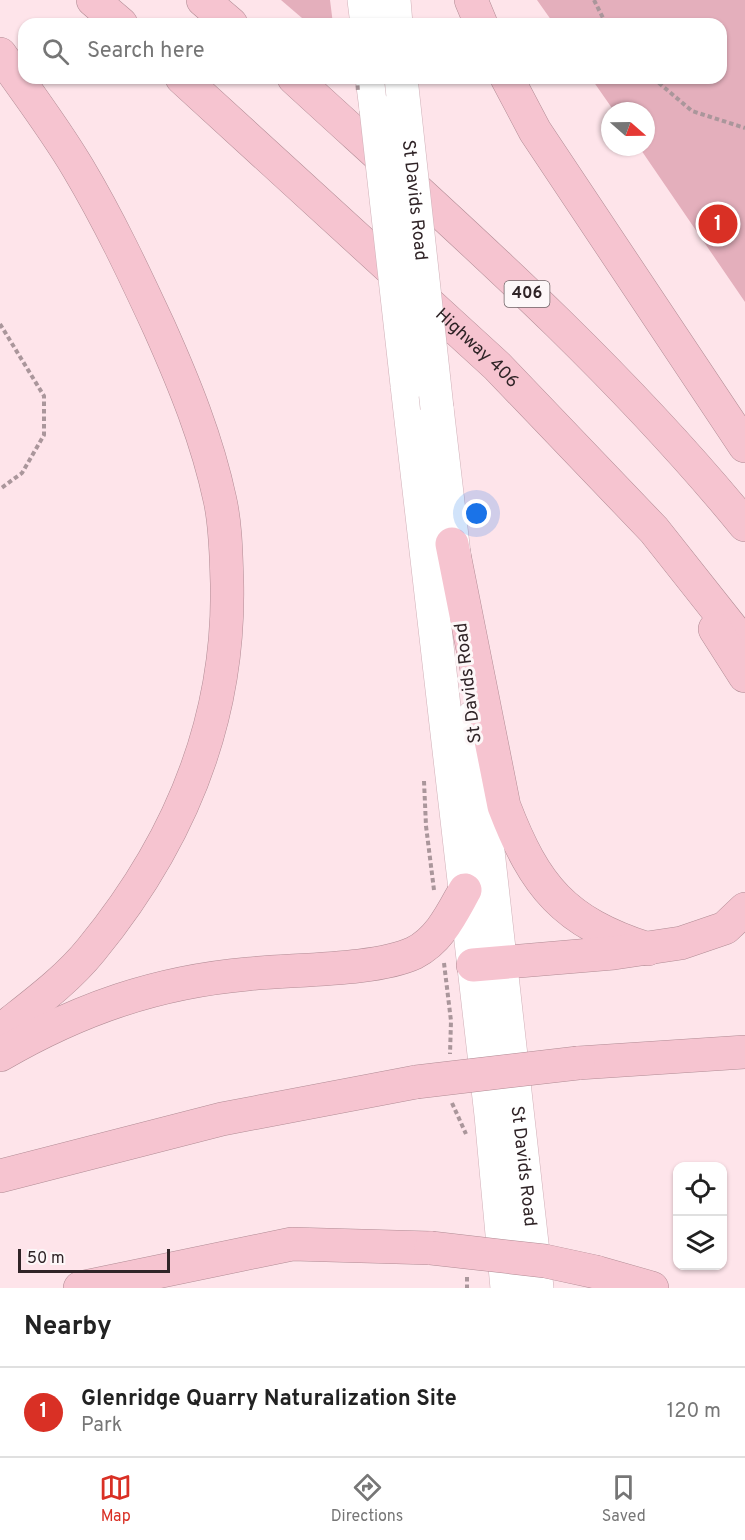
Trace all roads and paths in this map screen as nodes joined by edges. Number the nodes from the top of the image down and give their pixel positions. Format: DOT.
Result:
graph roads {
  1 [pos="93,0"];
  2 [pos="203,0"];
  3 [pos="216,0"];
  4 [pos="364,0"];
  5 [pos="394,0"];
  6 [pos="471,0"];
  7 [pos="594,0"];
  8 [pos="114,18"];
  9 [pos="224,18"];
  10 [pos="234,18"];
  11 [pos="366,18"];
  12 [pos="396,18"];
  13 [pos="478,18"];
  14 [pos="603,18"];
  15 [pos="0,54"];
  16 [pos="18,80"];
  17 [pos="21,84"];
  18 [pos="189,84"];
  19 [pos="301,84"];
  20 [pos="373,84"];
  21 [pos="402,84"];
  22 [pos="510,84"];
  23 [pos="661,84"];
  24 [pos="745,128"];
  25 [pos="0,324"];
  26 [pos="745,446"];
  27 [pos="0,489"];
  28 [pos="745,525"];
  29 [pos="654,530"];
  30 [pos="452,544"];
  31 [pos="745,645"];
  32 [pos="745,676"];
  33 [pos="465,890"];
  34 [pos="745,909"];
  35 [pos="648,949"];
  36 [pos="487,964"];
  37 [pos="2,1046"];
  38 [pos="745,1052"];
  39 [pos="0,1176"];
  40 [pos="431,1248"];
  41 [pos="80,1288"];
  42 [pos="186,1288"];
  43 [pos="507,1288"];
  44 [pos="537,1288"];
  45 [pos="652,1288"];
  1 -- 8 [label="highway"];
  2 -- 9 [label="highway"];
  3 -- 10 [label="highway"];
  4 -- 11 [label="main road"];
  5 -- 12 [label="main road"];
  6 -- 13 [label="highway"];
  7 -- 14 [label="path"];
  15 -- 16 [label="highway"];
  17 -- 37 [label="highway"];
  18 -- 29 [label="highway, Highway 406"];
  19 -- 28 [label="highway, 406"];
  20 -- 33 [label="main road, St Davids Road, bridge"];
  21 -- 30 [label="main road, St Davids Road, bridge"];
  22 -- 26 [label="highway"];
  23 -- 24 [label="path"];
  25 -- 27 [label="path"];
  29 -- 31 [label="highway, Highway 406"];
  29 -- 32 [label="highway"];
  30 -- 35 [label="highway"];
  30 -- 36 [label="main road, St Davids Road"];
  33 -- 36 [label="main road, St Davids Road"];
  33 -- 37 [label="highway"];
  34 -- 35 [label="highway"];
  35 -- 36 [label="highway"];
  36 -- 43 [label="main road, St Davids Road"];
  36 -- 44 [label="main road, St Davids Road"];
  38 -- 39 [label="highway, bridge"];
  40 -- 41 [label="highway"];
  40 -- 42 [label="highway"];
  40 -- 45 [label="highway, bridge"];
}
